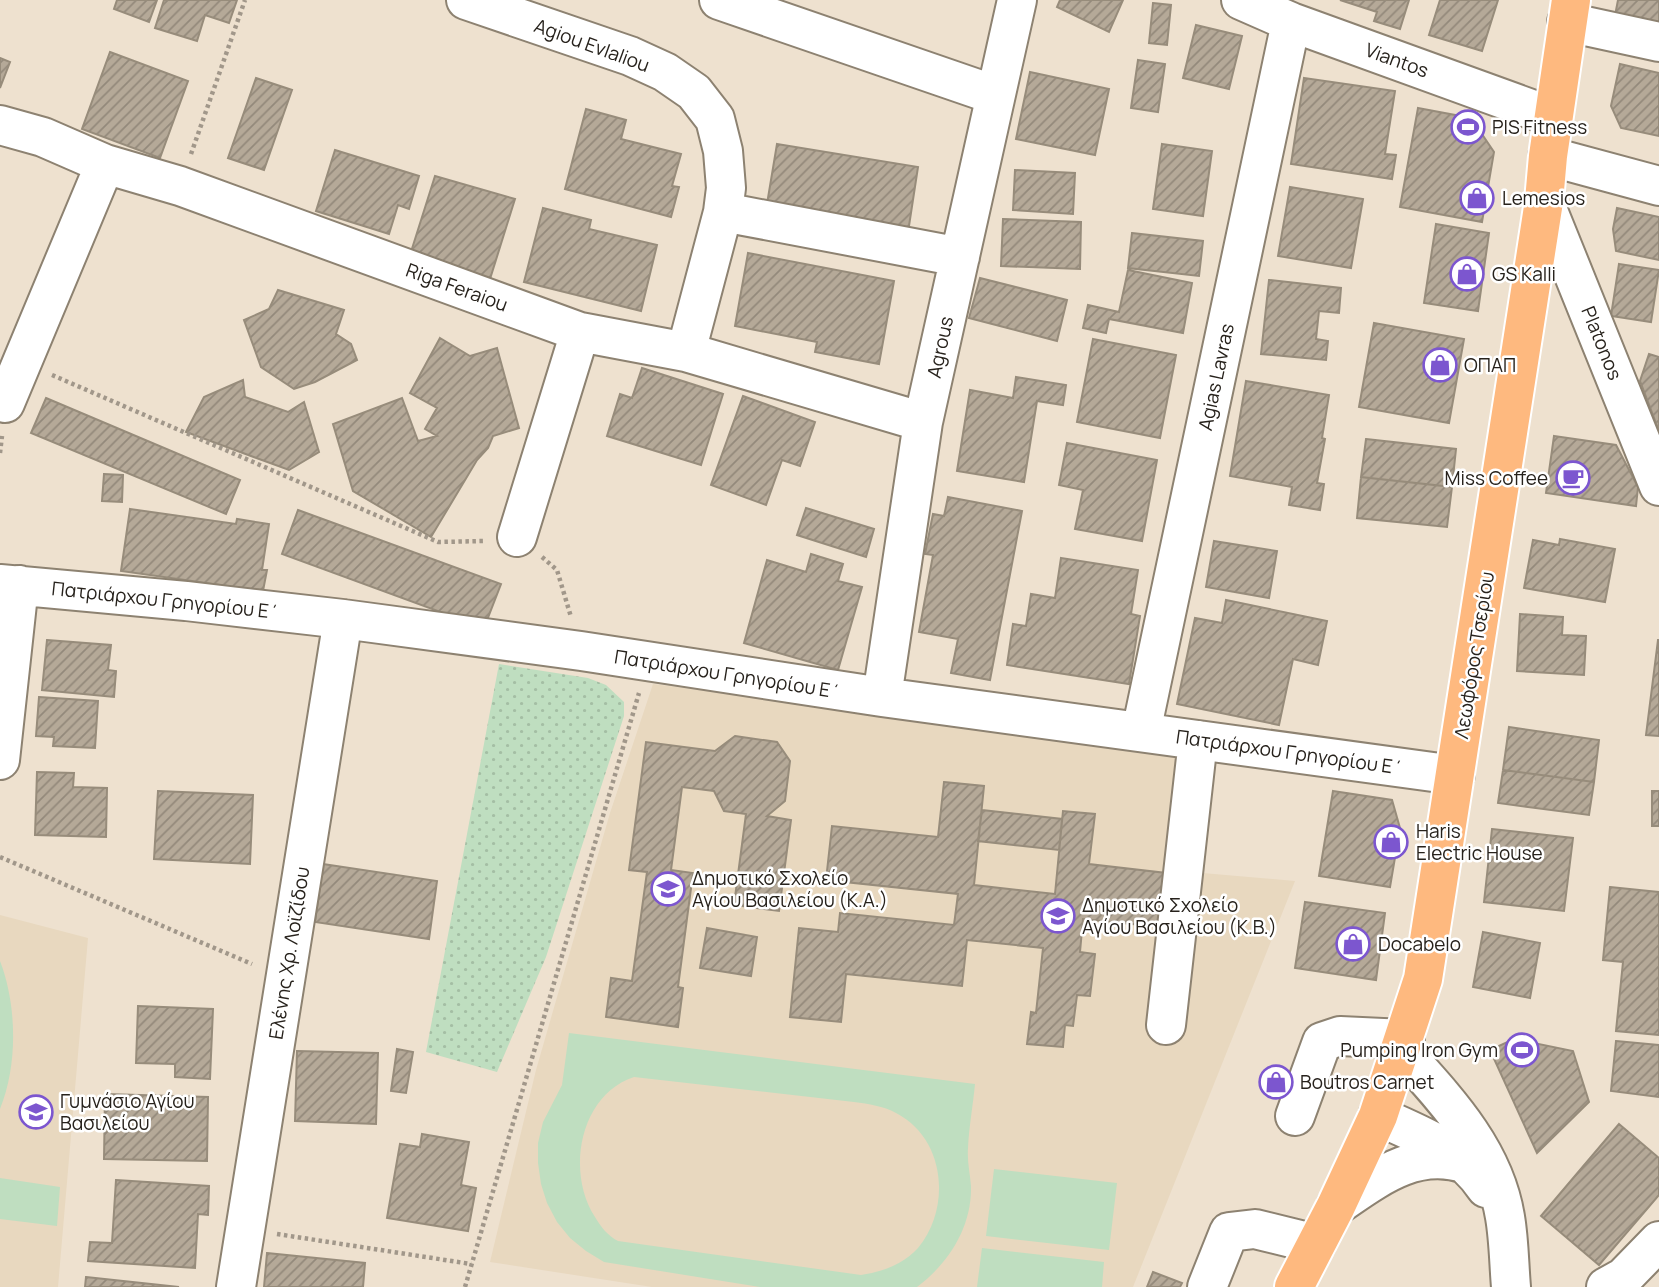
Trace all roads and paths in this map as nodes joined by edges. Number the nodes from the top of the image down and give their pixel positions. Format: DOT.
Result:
graph roads {
  1 [pos="245,0"];
  2 [pos="466,0"];
  3 [pos="719,0"];
  4 [pos="1017,0"];
  5 [pos="1241,0"];
  6 [pos="1569,11"];
  7 [pos="1291,22"];
  8 [pos="1659,42"];
  9 [pos="995,95"];
  10 [pos="1553,117"];
  11 [pos="0,125"];
  12 [pos="1548,156"];
  13 [pos="105,164"];
  14 [pos="180,186"];
  15 [pos="1659,186"];
  16 [pos="1544,201"];
  17 [pos="723,212"];
  18 [pos="960,257"];
  19 [pos="580,332"];
  20 [pos="686,352"];
  21 [pos="23,362"];
  22 [pos="5,403"];
  23 [pos="923,422"];
  24 [pos="1659,486"];
  25 [pos="517,537"];
  26 [pos="10,584"];
  27 [pos="342,619"];
  28 [pos="888,648"];
  29 [pos="581,651"];
  30 [pos="648,662"];
  31 [pos="814,687"];
  32 [pos="881,697"];
  33 [pos="1141,732"];
  34 [pos="1199,740"];
  35 [pos="0,760"];
  36 [pos="1455,775"];
  37 [pos="0,857"];
  38 [pos="285,978"];
  39 [pos="1166,1026"];
  40 [pos="1403,1044"];
  41 [pos="1295,1116"];
  42 [pos="1378,1116"];
  43 [pos="1468,1165"];
  44 [pos="1336,1206"];
  45 [pos="1505,1216"];
  46 [pos="245,1229"];
  47 [pos="1659,1241"];
  48 [pos="1316,1244"];
  49 [pos="471,1264"];
  50 [pos="236,1287"];
  51 [pos="465,1287"];
  52 [pos="1206,1287"];
  53 [pos="1294,1287"];
  54 [pos="1511,1287"];
  55 [pos="1606,1287"];
  1 -- 14 [label="path"];
  2 -- 17 [label="street, Agiou Evlaliou"];
  3 -- 9 [label="street"];
  4 -- 9 [label="street, Agrous"];
  5 -- 7 [label="street, Viantos"];
  6 -- 8 [label="street"];
  6 -- 10 [label="main road, Λεωφόρος Τσερίου"];
  7 -- 10 [label="street, Viantos"];
  7 -- 33 [label="street, Agias Lavras"];
  9 -- 18 [label="street, Agrous"];
  10 -- 12 [label="main road, Λεωφόρος Τσερίου"];
  11 -- 13 [label="street, Riga Feraiou"];
  12 -- 15 [label="street"];
  12 -- 16 [label="main road, Λεωφόρος Τσερίου"];
  13 -- 14 [label="street, Riga Feraiou"];
  13 -- 21 [label="street"];
  14 -- 19 [label="street, Riga Feraiou"];
  16 -- 24 [label="street, Platonos"];
  16 -- 36 [label="main road, Λεωφόρος Τσερίου"];
  17 -- 18 [label="street"];
  17 -- 20 [label="street, Agiou Evlaliou"];
  18 -- 23 [label="street, Agrous"];
  19 -- 20 [label="street, Riga Feraiou"];
  19 -- 25 [label="street"];
  20 -- 23 [label="street, Riga Feraiou"];
  21 -- 22 [label="street"];
  21 -- 25 [label="path"];
  23 -- 28 [label="street, Agrous"];
  25 -- 29 [label="path"];
  26 -- 27 [label="street, Πατριάρχου Γρηγορίου Ε΄"];
  26 -- 35 [label="street"];
  27 -- 29 [label="street, Πατριάρχου Γρηγορίου Ε΄"];
  27 -- 38 [label="street, Ελένης Χρ. Λοϊζίδου"];
  28 -- 31 [label="street"];
  28 -- 32 [label="street, Agrous"];
  29 -- 30 [label="street, Πατριάρχου Γρηγορίου Ε΄"];
  30 -- 31 [label="street, Πατριάρχου Γρηγορίου Ε΄"];
  30 -- 49 [label="path"];
  31 -- 32 [label="street, Πατριάρχου Γρηγορίου Ε΄"];
  32 -- 33 [label="street, Πατριάρχου Γρηγορίου Ε΄"];
  33 -- 34 [label="street, Πατριάρχου Γρηγορίου Ε΄"];
  34 -- 36 [label="street, Πατριάρχου Γρηγορίου Ε΄"];
  34 -- 39 [label="street"];
  36 -- 40 [label="main road, Λεωφόρος Τσερίου"];
  37 -- 38 [label="path"];
  38 -- 46 [label="street, Ελένης Χρ. Λοϊζίδου"];
  40 -- 41 [label="street"];
  40 -- 42 [label="main road, Λεωφόρος Τσερίου"];
  40 -- 45 [label="street"];
  42 -- 43 [label="street"];
  42 -- 44 [label="main road, Λεωφόρος Τσερίου"];
  43 -- 44 [label="street"];
  43 -- 45 [label="street"];
  44 -- 48 [label="main road, Λεωφόρος Τσερίου"];
  45 -- 54 [label="street"];
  46 -- 49 [label="path"];
  46 -- 50 [label="street, Ελένης Χρ. Λοϊζίδου"];
  47 -- 55 [label="street"];
  48 -- 52 [label="street"];
  48 -- 53 [label="main road, Λεωφόρος Τσερίου"];
  49 -- 51 [label="path"];
}
